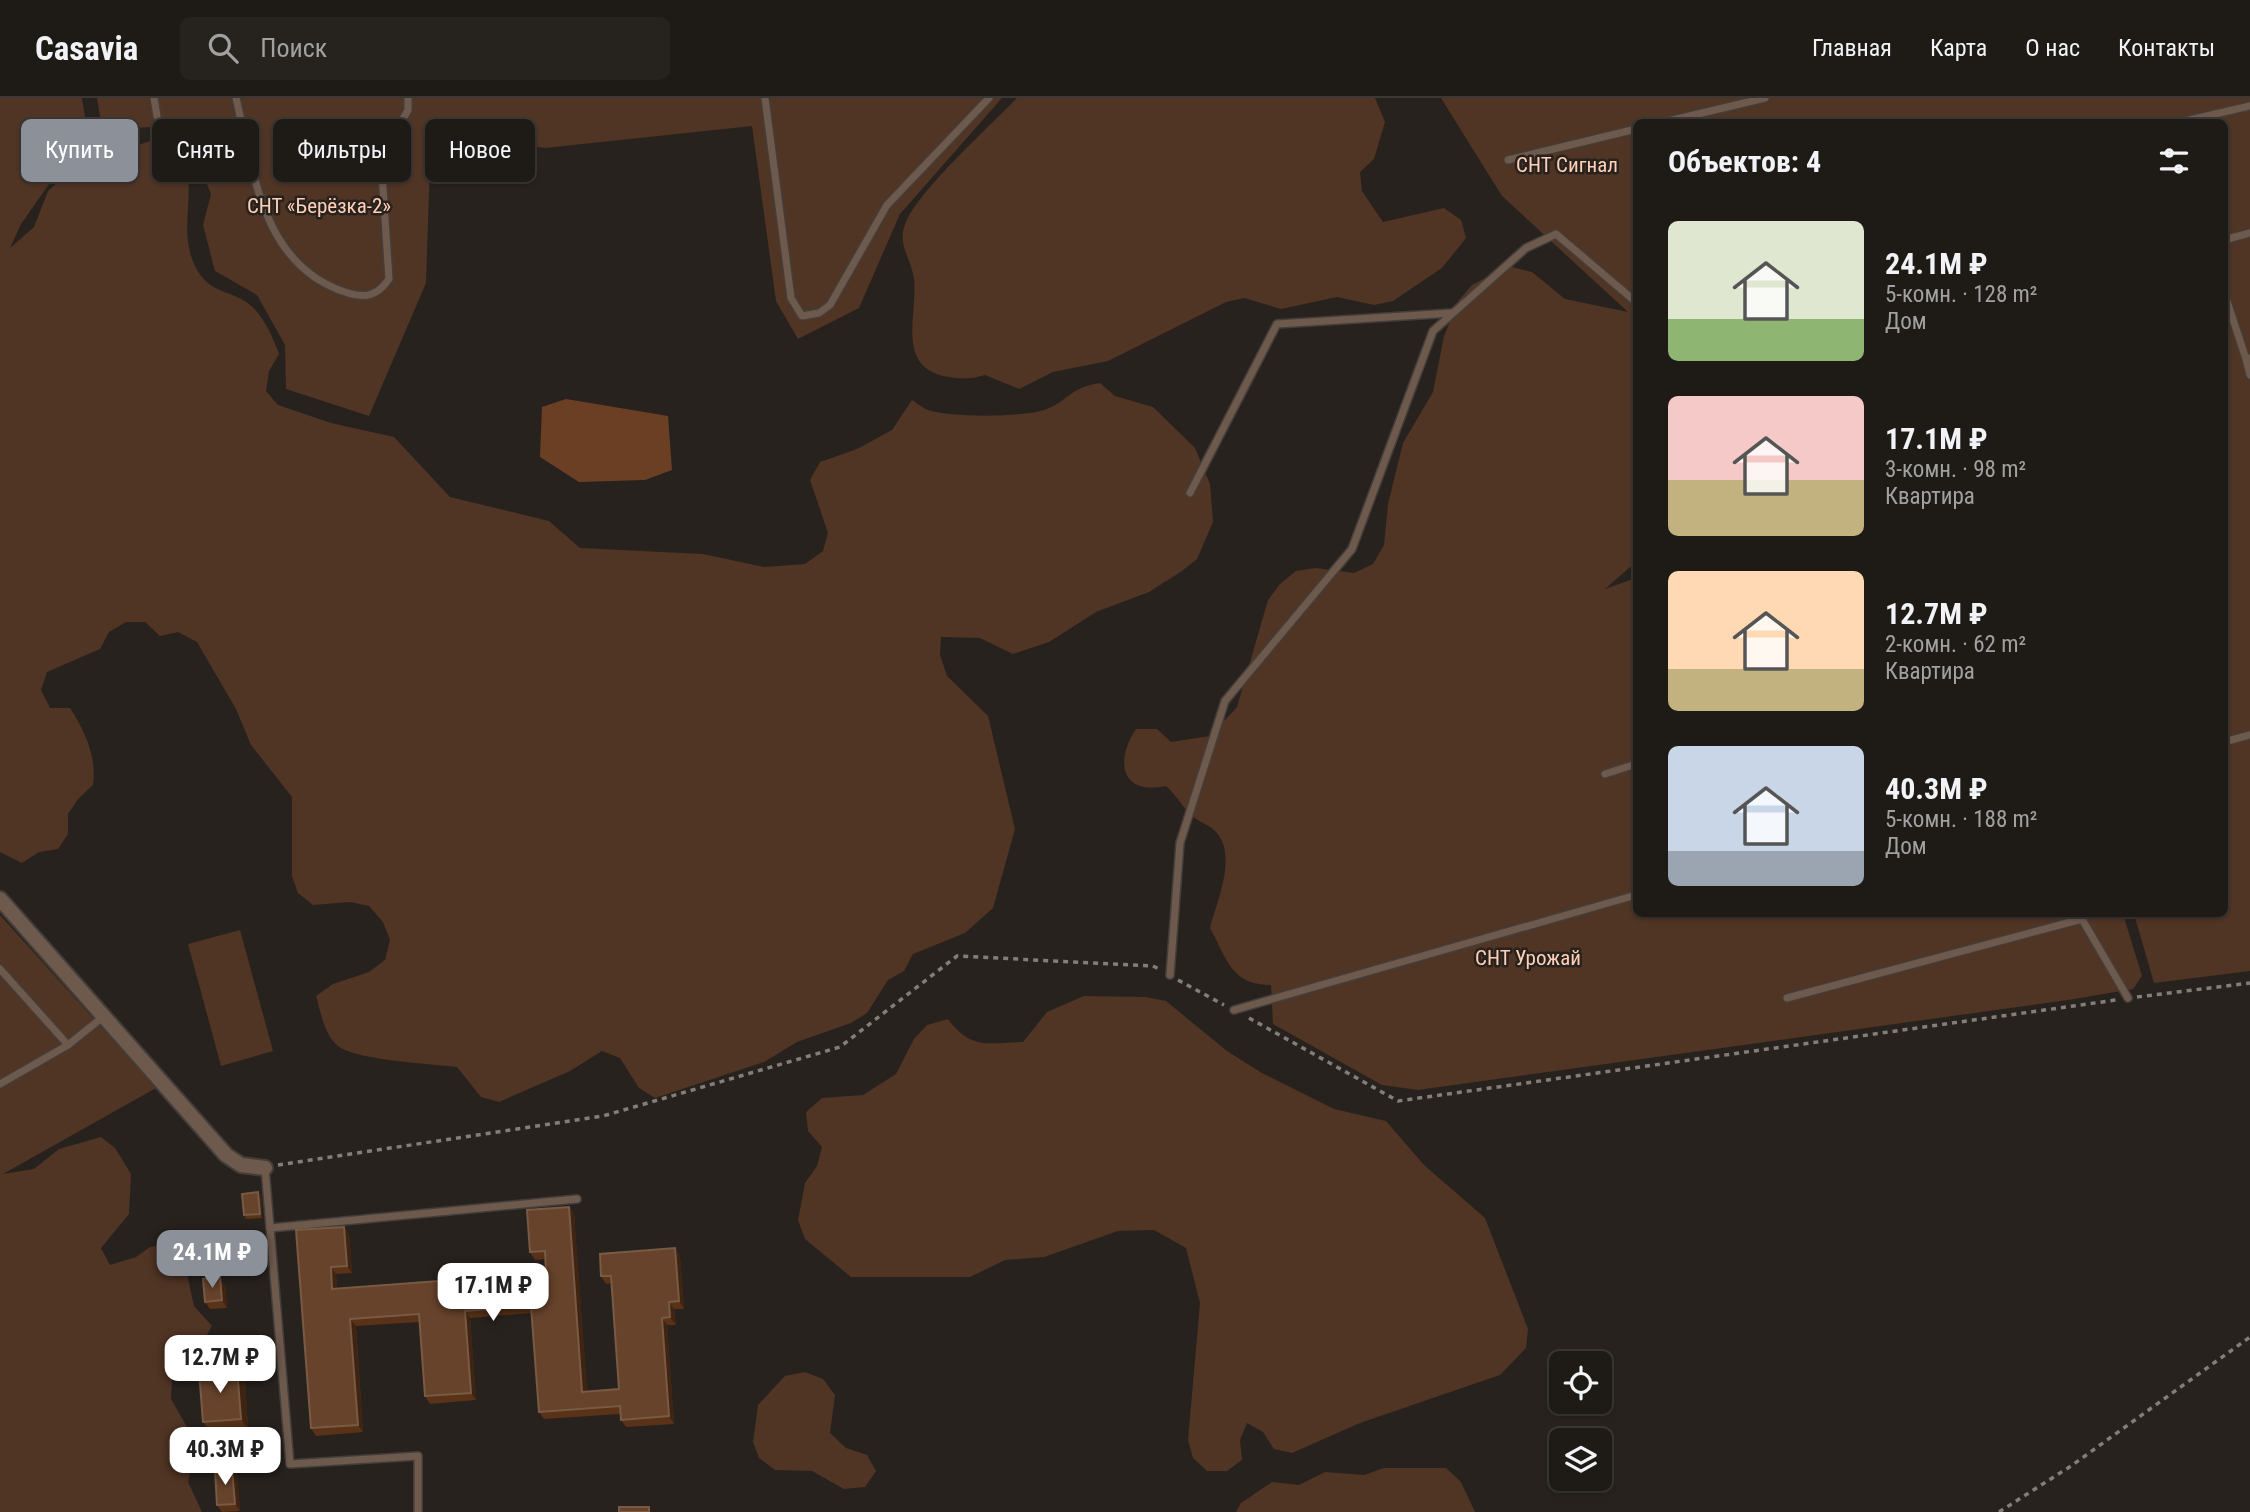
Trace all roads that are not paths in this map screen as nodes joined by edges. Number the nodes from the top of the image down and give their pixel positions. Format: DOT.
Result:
graph roads {
  1 [pos="154,98"];
  2 [pos="236,98"];
  3 [pos="408,98"];
  4 [pos="765,98"];
  5 [pos="989,98"];
  6 [pos="1765,98"];
  7 [pos="2250,106"];
  8 [pos="157,116"];
  9 [pos="1677,119"];
  10 [pos="2194,119"];
  11 [pos="1633,130"];
  12 [pos="1508,160"];
  13 [pos="2250,233"];
  14 [pos="2228,239"];
  15 [pos="1633,299"];
  16 [pos="2228,303"];
  17 [pos="1453,313"];
  18 [pos="2248,359"];
  19 [pos="2250,375"];
  20 [pos="1190,493"];
  21 [pos="2250,735"];
  22 [pos="2228,740"];
  23 [pos="1633,765"];
  24 [pos="1605,774"];
  25 [pos="1633,895"];
  26 [pos="0,899"];
  27 [pos="2077,917"];
  28 [pos="2082,917"];
  29 [pos="0,969"];
  30 [pos="1170,975"];
  31 [pos="1787,998"];
  32 [pos="2128,998"];
  33 [pos="1234,1010"];
  34 [pos="105,1016"];
  35 [pos="68,1045"];
  36 [pos="0,1083"];
  37 [pos="265,1168"];
  38 [pos="577,1199"];
  39 [pos="270,1228"];
  40 [pos="418,1512"];
  1 -- 8 [label="lane"];
  2 -- 3 [label="lane"];
  4 -- 5 [label="lane"];
  6 -- 9 [label="lane"];
  7 -- 10 [label="lane"];
  11 -- 12 [label="lane"];
  13 -- 14 [label="lane"];
  15 -- 17 [label="lane"];
  16 -- 18 [label="lane"];
  17 -- 20 [label="lane"];
  17 -- 30 [label="lane"];
  18 -- 19 [label="lane"];
  21 -- 22 [label="lane"];
  23 -- 24 [label="lane"];
  25 -- 33 [label="lane"];
  26 -- 34 [label="street"];
  27 -- 31 [label="lane"];
  28 -- 32 [label="lane"];
  29 -- 35 [label="lane"];
  34 -- 35 [label="lane"];
  34 -- 37 [label="street"];
  35 -- 36 [label="lane"];
  37 -- 39 [label="lane"];
  38 -- 39 [label="lane"];
  39 -- 40 [label="lane"];
}
